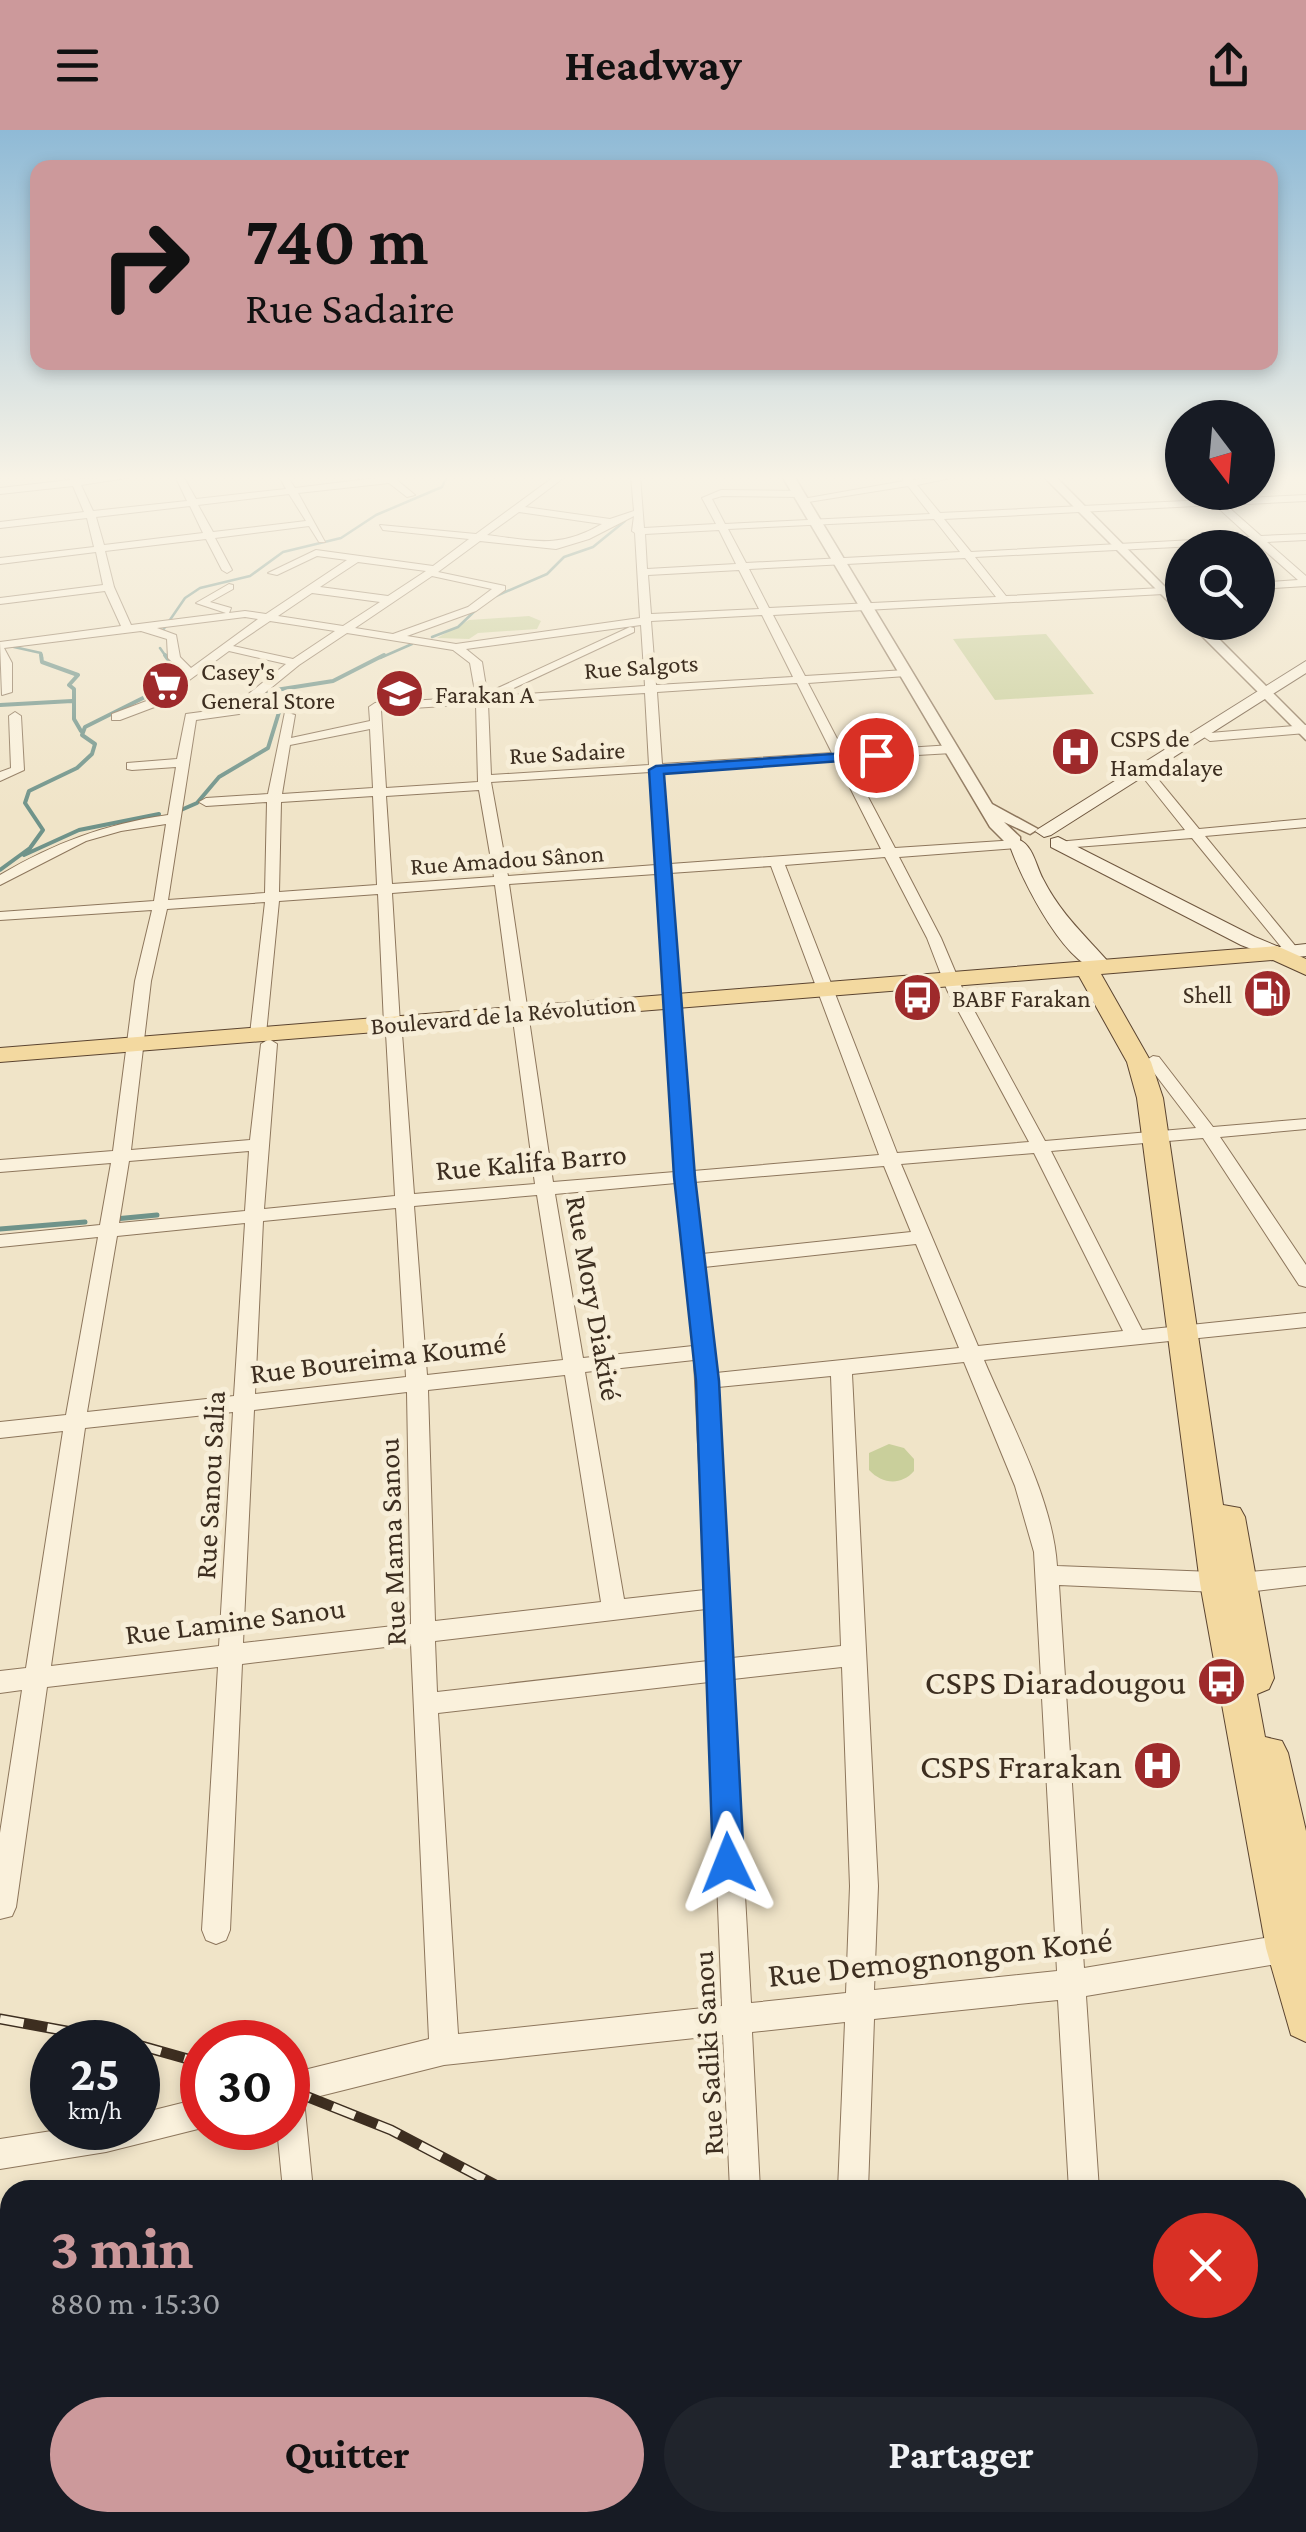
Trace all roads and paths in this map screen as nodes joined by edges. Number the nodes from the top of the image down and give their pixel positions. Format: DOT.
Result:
graph roads {
  1 [pos="100,588"];
  2 [pos="110,588"];
  3 [pos="228,588"];
  4 [pos="306,588"];
  5 [pos="407,588"];
  6 [pos="500,588"];
  7 [pos="642,588"];
  8 [pos="754,588"];
  9 [pos="855,588"];
  10 [pos="994,588"];
  11 [pos="1159,588"];
  12 [pos="309,589"];
  13 [pos="1163,592"];
  14 [pos="1003,599"];
  15 [pos="390,600"];
  16 [pos="0,601"];
  17 [pos="866,607"];
  18 [pos="766,611"];
  19 [pos="234,614"];
  20 [pos="267,616"];
  21 [pos="645,621"];
  22 [pos="132,627"];
  23 [pos="345,629"];
  24 [pos="395,637"];
  25 [pos="1212,640"];
  26 [pos="456,647"];
  27 [pos="0,648"];
  28 [pos="224,649"];
  29 [pos="295,663"];
  30 [pos="1306,666"];
  31 [pos="906,673"];
  32 [pos="191,674"];
  33 [pos="1306,676"];
  34 [pos="798,679"];
  35 [pos="650,688"];
  36 [pos="6,692"];
  37 [pos="1267,695"];
  38 [pos="482,698"];
  39 [pos="378,706"];
  40 [pos="15,716"];
  41 [pos="288,716"];
  42 [pos="116,717"];
  43 [pos="374,724"];
  44 [pos="1304,732"];
  45 [pos="1210,737"];
  46 [pos="283,743"];
  47 [pos="952,749"];
  48 [pos="839,758"];
  49 [pos="181,763"];
  50 [pos="132,766"];
  51 [pos="656,770"];
  52 [pos="1148,776"];
  53 [pos="4,777"];
  54 [pos="485,782"];
  55 [pos="377,794"];
  56 [pos="274,800"];
  57 [pos="206,802"];
  58 [pos="171,819"];
  59 [pos="1306,823"];
  60 [pos="1192,831"];
  61 [pos="1041,842"];
  62 [pos="887,853"];
  63 [pos="778,862"];
  64 [pos="664,870"];
  65 [pos="0,881"];
  66 [pos="502,882"];
  67 [pos="386,891"];
  68 [pos="272,900"];
  69 [pos="160,907"];
  70 [pos="0,916"];
  71 [pos="1288,958"];
  72 [pos="1095,969"];
  73 [pos="952,984"];
  74 [pos="826,995"];
  75 [pos="673,1006"];
  76 [pos="521,1018"];
  77 [pos="393,1028"];
  78 [pos="264,1039"];
  79 [pos="136,1049"];
  80 [pos="0,1055"];
  81 [pos="1153,1061"];
  82 [pos="0,1066"];
  83 [pos="1306,1124"];
  84 [pos="1207,1131"];
  85 [pos="1163,1134"];
  86 [pos="258,1145"];
  87 [pos="1039,1145"];
  88 [pos="122,1158"];
  89 [pos="890,1159"];
  90 [pos="0,1166"];
  91 [pos="684,1177"];
  92 [pos="545,1188"];
  93 [pos="402,1201"];
  94 [pos="257,1215"];
  95 [pos="108,1232"];
  96 [pos="922,1237"];
  97 [pos="0,1242"];
  98 [pos="692,1262"];
  99 [pos="1306,1280"];
  100 [pos="1306,1320"];
  101 [pos="1189,1331"];
  102 [pos="1135,1336"];
  103 [pos="703,1352"];
  104 [pos="973,1354"];
  105 [pos="576,1365"];
  106 [pos="842,1366"];
  107 [pos="707,1381"];
  108 [pos="417,1385"];
  109 [pos="244,1404"];
  110 [pos="75,1423"];
  111 [pos="0,1430"];
  112 [pos="1048,1575"];
  113 [pos="1306,1576"];
  114 [pos="1228,1583"];
  115 [pos="717,1598"];
  116 [pos="614,1611"];
  117 [pos="425,1632"];
  118 [pos="230,1653"];
  119 [pos="854,1656"];
  120 [pos="721,1671"];
  121 [pos="36,1678"];
  122 [pos="0,1682"];
  123 [pos="425,1704"];
  124 [pos="2,1907"];
  125 [pos="216,1930"];
  126 [pos="1300,1938"];
  127 [pos="1072,1984"];
  128 [pos="858,2006"];
  129 [pos="735,2017"];
  130 [pos="1306,2020"];
  131 [pos="444,2050"];
  132 [pos="310,2084"];
  133 [pos="180,2118"];
  134 [pos="294,2150"];
  135 [pos="0,2154"];
  136 [pos="297,2180"];
  137 [pos="744,2180"];
  138 [pos="853,2180"];
  139 [pos="1083,2180"];
  1 -- 16 [label="street"];
  2 -- 22 [label="street"];
  3 -- 19 [label="street"];
  4 -- 12 [label="street"];
  5 -- 15 [label="street"];
  6 -- 24 [label="street"];
  7 -- 21 [label="street, Rue Sadiki Sanou"];
  8 -- 18 [label="street"];
  9 -- 17 [label="street"];
  10 -- 14 [label="street"];
  11 -- 13 [label="street"];
  12 -- 15 [label="street"];
  12 -- 20 [label="street"];
  13 -- 14 [label="street"];
  14 -- 17 [label="street"];
  15 -- 23 [label="street"];
  17 -- 18 [label="street"];
  17 -- 31 [label="street"];
  18 -- 21 [label="street"];
  18 -- 34 [label="street"];
  19 -- 20 [label="street"];
  19 -- 22 [label="street"];
  20 -- 23 [label="street"];
  20 -- 28 [label="street"];
  21 -- 26 [label="street"];
  21 -- 35 [label="street, Rue Sadiki Sanou"];
  21 -- 38 [label="street"];
  22 -- 27 [label="street"];
  22 -- 32 [label="street"];
  23 -- 24 [label="street"];
  23 -- 29 [label="street"];
  24 -- 26 [label="street"];
  25 -- 37 [label="street"];
  26 -- 38 [label="street, Rue Mory Diakité"];
  27 -- 36 [label="street"];
  28 -- 29 [label="street"];
  28 -- 32 [label="street"];
  29 -- 49 [label="street"];
  30 -- 37 [label="main road"];
  31 -- 34 [label="street, Rue Salgots"];
  31 -- 47 [label="street"];
  32 -- 42 [label="street"];
  33 -- 37 [label="main road"];
  34 -- 35 [label="street, Rue Salgots"];
  34 -- 48 [label="street"];
  35 -- 38 [label="street, Rue Salgots"];
  35 -- 51 [label="street, Rue Sadiki Sanou"];
  37 -- 44 [label="street"];
  37 -- 45 [label="main road"];
  37 -- 61 [label="main road"];
  38 -- 39 [label="street, Rue Salgots"];
  38 -- 54 [label="street, Rue Mory Diakité"];
  39 -- 43 [label="street, Rue Mama Sanou"];
  40 -- 53 [label="street"];
  41 -- 46 [label="street, Rue Sanou Salia"];
  43 -- 46 [label="street"];
  43 -- 55 [label="street, Rue Mama Sanou"];
  44 -- 45 [label="street"];
  45 -- 52 [label="main road"];
  46 -- 56 [label="street, Rue Sanou Salia"];
  47 -- 48 [label="street, Rue Sadaire"];
  47 -- 61 [label="street"];
  48 -- 51 [label="street, Rue Sadaire"];
  48 -- 62 [label="street"];
  49 -- 50 [label="street"];
  49 -- 58 [label="street"];
  51 -- 54 [label="street, Rue Sadaire"];
  51 -- 64 [label="street, Rue Sadiki Sanou"];
  52 -- 60 [label="street"];
  52 -- 61 [label="main road"];
  54 -- 55 [label="street, Rue Sadaire"];
  54 -- 66 [label="street, Rue Mory Diakité"];
  55 -- 56 [label="street, Rue Sadaire"];
  55 -- 67 [label="street, Rue Mama Sanou"];
  56 -- 57 [label="street, Rue Sadaire"];
  56 -- 68 [label="street, Rue Sanou Salia"];
  58 -- 65 [label="street"];
  58 -- 69 [label="street"];
  59 -- 60 [label="street, Rue Amadou Sânon"];
  60 -- 61 [label="street, Rue Amadou Sânon"];
  60 -- 71 [label="street"];
  61 -- 62 [label="street, Rue Amadou Sânon"];
  61 -- 71 [label="main road"];
  61 -- 72 [label="main road"];
  62 -- 63 [label="street, Rue Amadou Sânon"];
  62 -- 73 [label="street"];
  63 -- 64 [label="street, Rue Amadou Sânon"];
  63 -- 74 [label="street"];
  64 -- 66 [label="street, Rue Amadou Sânon"];
  64 -- 75 [label="street, Rue Sadiki Sanou"];
  66 -- 67 [label="street, Rue Amadou Sânon"];
  66 -- 76 [label="street, Rue Mory Diakité"];
  67 -- 68 [label="street, Rue Amadou Sânon"];
  67 -- 77 [label="street, Rue Mama Sanou"];
  68 -- 69 [label="street, Rue Amadou Sânon"];
  68 -- 78 [label="street, Rue Sanou Salia"];
  69 -- 70 [label="street, Rue Amadou Sânon"];
  69 -- 79 [label="street"];
  71 -- 72 [label="main road, Boulevard de la Révolution"];
  72 -- 73 [label="main road, Boulevard de la Révolution"];
  72 -- 81 [label="main road"];
  72 -- 85 [label="main road"];
  73 -- 74 [label="main road, Boulevard de la Révolution"];
  73 -- 87 [label="street"];
  74 -- 75 [label="main road, Boulevard de la Révolution"];
  74 -- 89 [label="street"];
  75 -- 76 [label="main road, Boulevard de la Révolution"];
  75 -- 91 [label="street, Rue Sadiki Sanou"];
  76 -- 77 [label="main road, Boulevard de la Révolution"];
  76 -- 92 [label="street, Rue Mory Diakité"];
  77 -- 78 [label="main road, Boulevard de la Révolution"];
  77 -- 93 [label="street, Rue Mama Sanou"];
  78 -- 79 [label="main road, Boulevard de la Révolution"];
  78 -- 86 [label="street, Rue Sanou Salia"];
  79 -- 80 [label="main road, Boulevard de la Révolution"];
  79 -- 82 [label="main road, Boulevard de la Révolution"];
  79 -- 88 [label="street"];
  81 -- 84 [label="street"];
  81 -- 85 [label="main road"];
  83 -- 84 [label="street, Rue Kalifa Barro"];
  84 -- 85 [label="street, Rue Kalifa Barro"];
  84 -- 99 [label="street"];
  85 -- 87 [label="street, Rue Kalifa Barro"];
  85 -- 101 [label="main road"];
  86 -- 88 [label="street"];
  86 -- 94 [label="street, Rue Sanou Salia"];
  87 -- 89 [label="street, Rue Kalifa Barro"];
  87 -- 102 [label="street"];
  88 -- 90 [label="street"];
  88 -- 95 [label="street"];
  89 -- 91 [label="street, Rue Kalifa Barro"];
  89 -- 96 [label="street"];
  91 -- 92 [label="street, Rue Kalifa Barro"];
  91 -- 98 [label="street, Rue Sadiki Sanou"];
  92 -- 93 [label="street, Rue Kalifa Barro"];
  92 -- 105 [label="street, Rue Mory Diakité"];
  93 -- 94 [label="street, Rue Kalifa Barro"];
  93 -- 108 [label="street, Rue Mama Sanou"];
  94 -- 95 [label="street, Rue Kalifa Barro"];
  94 -- 109 [label="street, Rue Sanou Salia"];
  95 -- 97 [label="street, Rue Kalifa Barro"];
  95 -- 110 [label="street"];
  96 -- 98 [label="street"];
  96 -- 104 [label="street"];
  98 -- 103 [label="street, Rue Sadiki Sanou"];
  100 -- 101 [label="street"];
  101 -- 102 [label="street"];
  101 -- 114 [label="main road"];
  102 -- 104 [label="street"];
  103 -- 105 [label="street, Rue Boureima Koumé"];
  103 -- 107 [label="street, Rue Sadiki Sanou"];
  104 -- 106 [label="street"];
  104 -- 112 [label="street"];
  105 -- 108 [label="street, Rue Boureima Koumé"];
  105 -- 116 [label="street, Rue Mory Diakité"];
  106 -- 107 [label="street"];
  106 -- 119 [label="street"];
  107 -- 115 [label="street, Rue Sadiki Sanou"];
  108 -- 109 [label="street, Rue Boureima Koumé"];
  108 -- 117 [label="street, Rue Mama Sanou"];
  109 -- 110 [label="street, Rue Boureima Koumé"];
  109 -- 118 [label="street, Rue Sanou Salia"];
  110 -- 111 [label="street, Rue Boureima Koumé"];
  110 -- 121 [label="street"];
  112 -- 114 [label="street"];
  112 -- 127 [label="street"];
  113 -- 114 [label="street"];
  114 -- 126 [label="main road"];
  115 -- 116 [label="street, Rue Lamine Sanou"];
  115 -- 120 [label="street, Rue Sadiki Sanou"];
  116 -- 117 [label="street, Rue Lamine Sanou"];
  117 -- 118 [label="street, Rue Lamine Sanou"];
  117 -- 123 [label="street, Rue Mama Sanou"];
  118 -- 121 [label="street, Rue Lamine Sanou"];
  118 -- 125 [label="street, Rue Sanou Salia"];
  119 -- 120 [label="street"];
  119 -- 128 [label="street"];
  120 -- 123 [label="street"];
  120 -- 129 [label="street, Rue Sadiki Sanou"];
  121 -- 122 [label="street, Rue Lamine Sanou"];
  121 -- 124 [label="street"];
  123 -- 131 [label="street, Rue Mama Sanou"];
  126 -- 127 [label="street, Rue Demognongon Koné"];
  126 -- 130 [label="main road"];
  127 -- 128 [label="street, Rue Demognongon Koné"];
  127 -- 139 [label="street"];
  128 -- 129 [label="street, Rue Demognongon Koné"];
  128 -- 138 [label="street"];
  129 -- 131 [label="street, Rue Demognongon Koné"];
  129 -- 137 [label="street, Rue Sadiki Sanou"];
  131 -- 132 [label="street, Rue Demognongon Koné"];
  133 -- 135 [label="street"];
  134 -- 136 [label="street"];
}
